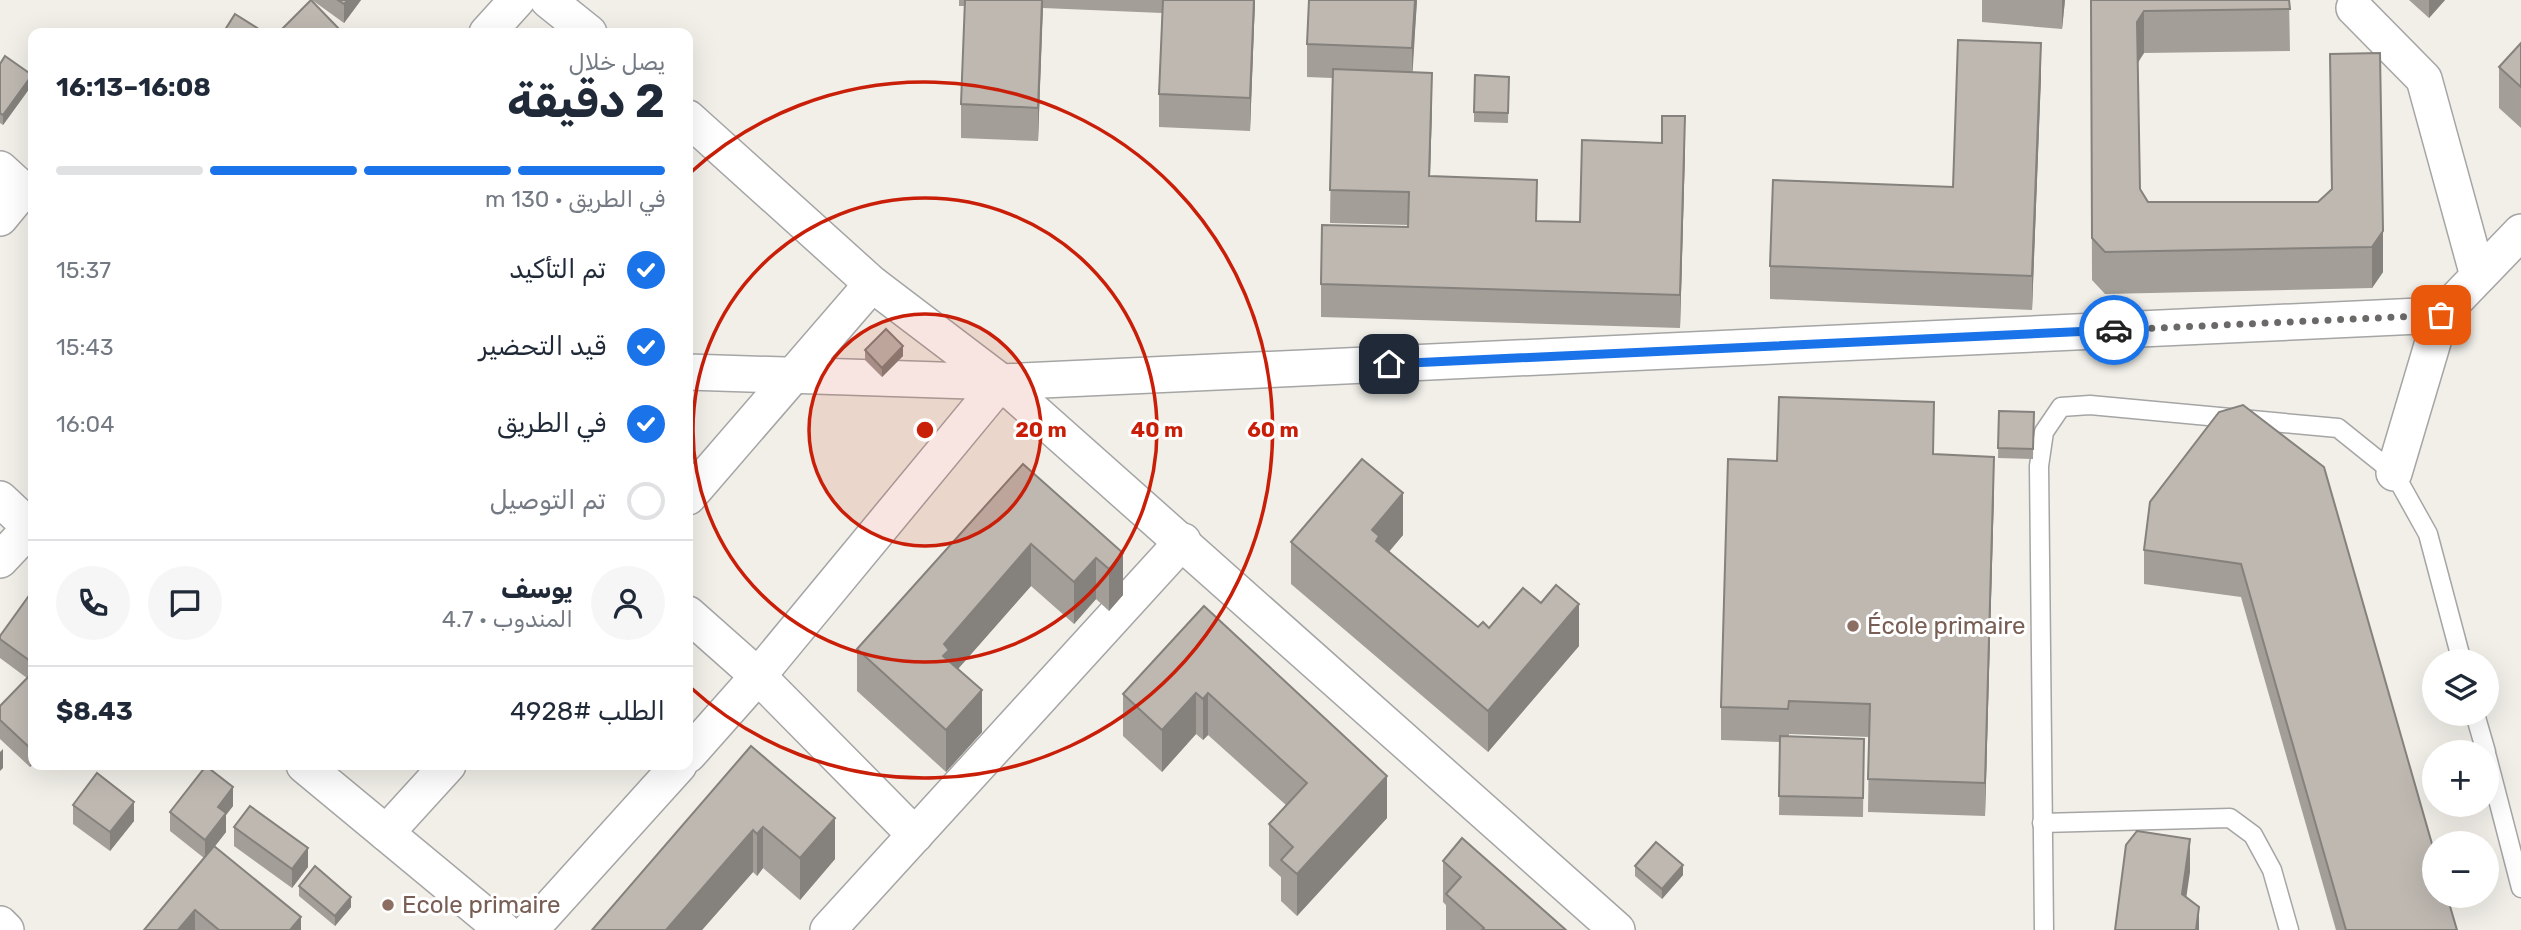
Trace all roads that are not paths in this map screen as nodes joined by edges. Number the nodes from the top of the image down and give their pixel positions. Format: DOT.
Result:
graph roads {
  1 [pos="517,0"];
  2 [pos="548,0"];
  3 [pos="2354,8"];
  4 [pos="492,28"];
  5 [pos="583,28"];
  6 [pos="693,123"];
  7 [pos="0,169"];
  8 [pos="0,218"];
  9 [pos="2521,232"];
  10 [pos="2478,276"];
  11 [pos="872,284"];
  12 [pos="2441,315"];
  13 [pos="693,372"];
  14 [pos="793,377"];
  15 [pos="1001,382"];
  16 [pos="2394,473"];
  17 [pos="693,491"];
  18 [pos="0,499"];
  19 [pos="28,524"];
  20 [pos="28,532"];
  21 [pos="1183,541"];
  22 [pos="0,560"];
  23 [pos="693,618"];
  24 [pos="2459,649"];
  25 [pos="758,677"];
  26 [pos="693,749"];
  27 [pos="310,770"];
  28 [pos="443,770"];
  29 [pos="674,770"];
  30 [pos="2499,804"];
  31 [pos="2042,823"];
  32 [pos="386,833"];
  33 [pos="915,835"];
  34 [pos="2521,888"];
  35 [pos="0,924"];
  36 [pos="6,930"];
  37 [pos="503,930"];
  38 [pos="530,930"];
  39 [pos="828,930"];
  40 [pos="1617,930"];
  41 [pos="2044,930"];
  42 [pos="2289,930"];
  1 -- 4 [label="street"];
  2 -- 5 [label="street"];
  3 -- 10 [label="street"];
  6 -- 11 [label="street"];
  7 -- 8 [label="street"];
  9 -- 10 [label="street"];
  10 -- 12 [label="street"];
  11 -- 14 [label="street"];
  11 -- 15 [label="street"];
  12 -- 15 [label="street"];
  12 -- 16 [label="street"];
  13 -- 14 [label="street"];
  14 -- 15 [label="street"];
  14 -- 17 [label="street"];
  15 -- 21 [label="street"];
  15 -- 25 [label="street"];
  16 -- 24 [label="lane"];
  16 -- 31 [label="lane"];
  18 -- 19 [label="street"];
  20 -- 22 [label="street"];
  21 -- 33 [label="street"];
  21 -- 40 [label="street"];
  23 -- 25 [label="street"];
  25 -- 26 [label="street"];
  25 -- 33 [label="street"];
  27 -- 32 [label="street"];
  28 -- 32 [label="street"];
  29 -- 38 [label="street"];
  30 -- 34 [label="lane"];
  31 -- 41 [label="lane"];
  31 -- 42 [label="lane"];
  32 -- 37 [label="street"];
  33 -- 39 [label="street"];
  35 -- 36 [label="street"];
}
